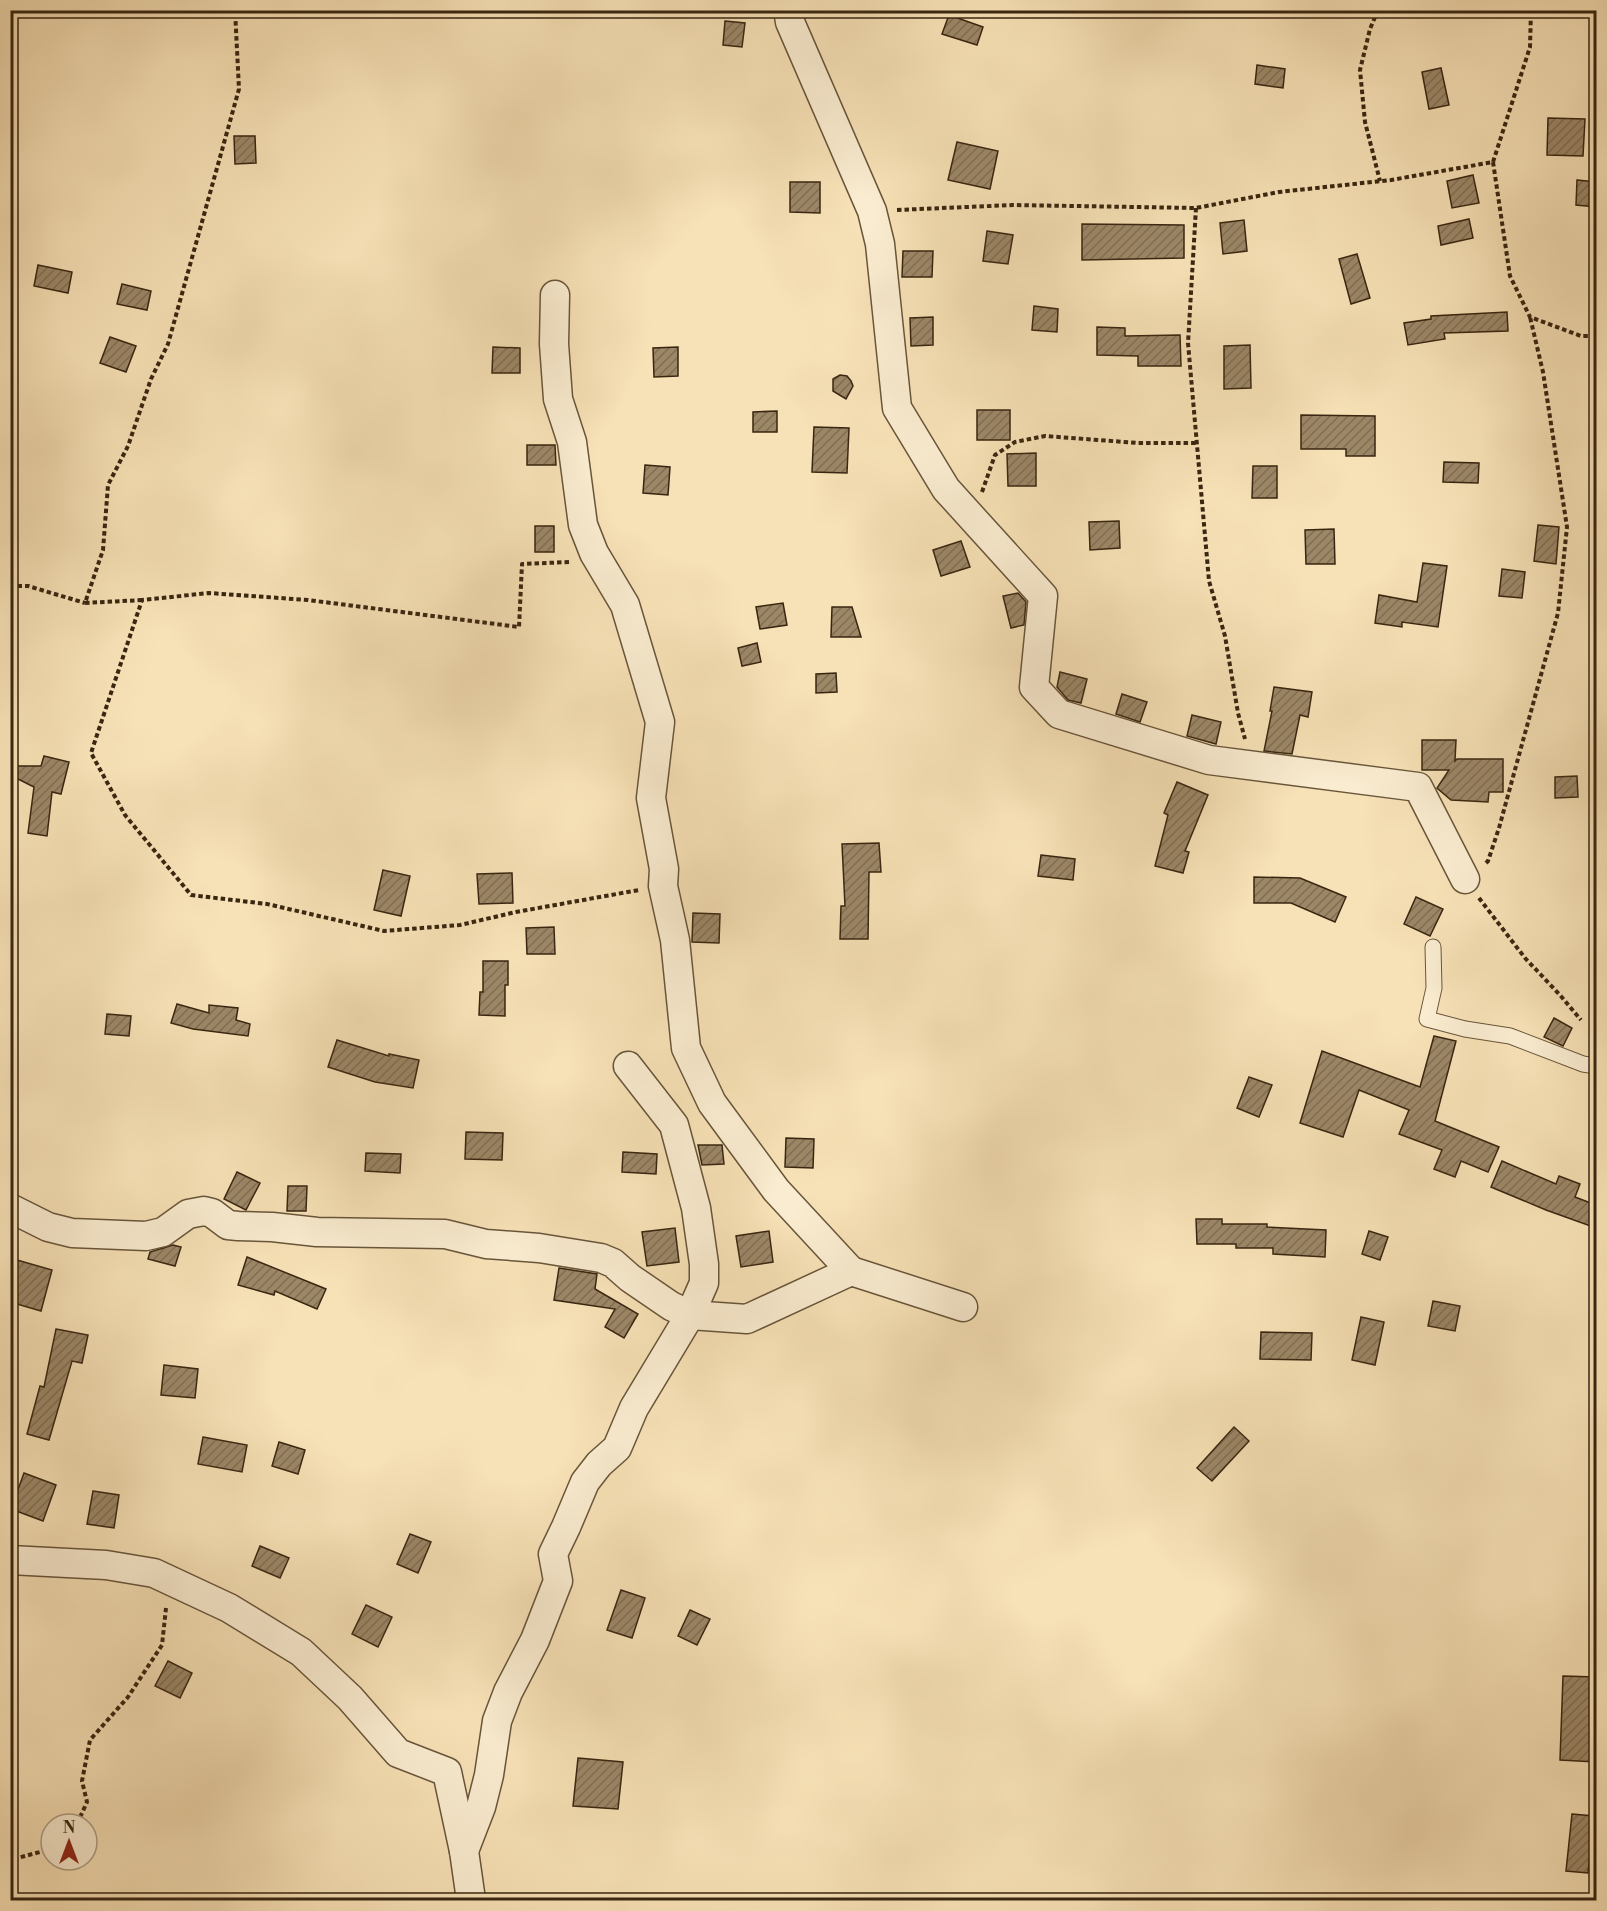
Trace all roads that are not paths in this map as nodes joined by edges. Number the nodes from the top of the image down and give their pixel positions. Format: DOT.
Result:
graph roads {
  1 [pos="788,10"];
  2 [pos="555,295"];
  3 [pos="1465,879"];
  4 [pos="1433,947"];
  5 [pos="628,1066"];
  6 [pos="1596,1066"];
  7 [pos="10,1208"];
  8 [pos="851,1271"];
  9 [pos="963,1307"];
  10 [pos="690,1315"];
  11 [pos="10,1560"];
  12 [pos="447,1772"];
  13 [pos="481,1807"];
  14 [pos="464,1851"];
  15 [pos="471,1900"];
  1 -- 3 [label="street"];
  2 -- 8 [label="street"];
  4 -- 6 [label="lane"];
  5 -- 10 [label="street"];
  7 -- 10 [label="street"];
  8 -- 9 [label="street"];
  8 -- 10 [label="street"];
  10 -- 13 [label="street"];
  11 -- 12 [label="street"];
  12 -- 13 [label="street"];
  12 -- 14 [label="street"];
  13 -- 14 [label="street"];
  14 -- 15 [label="street"];
}
